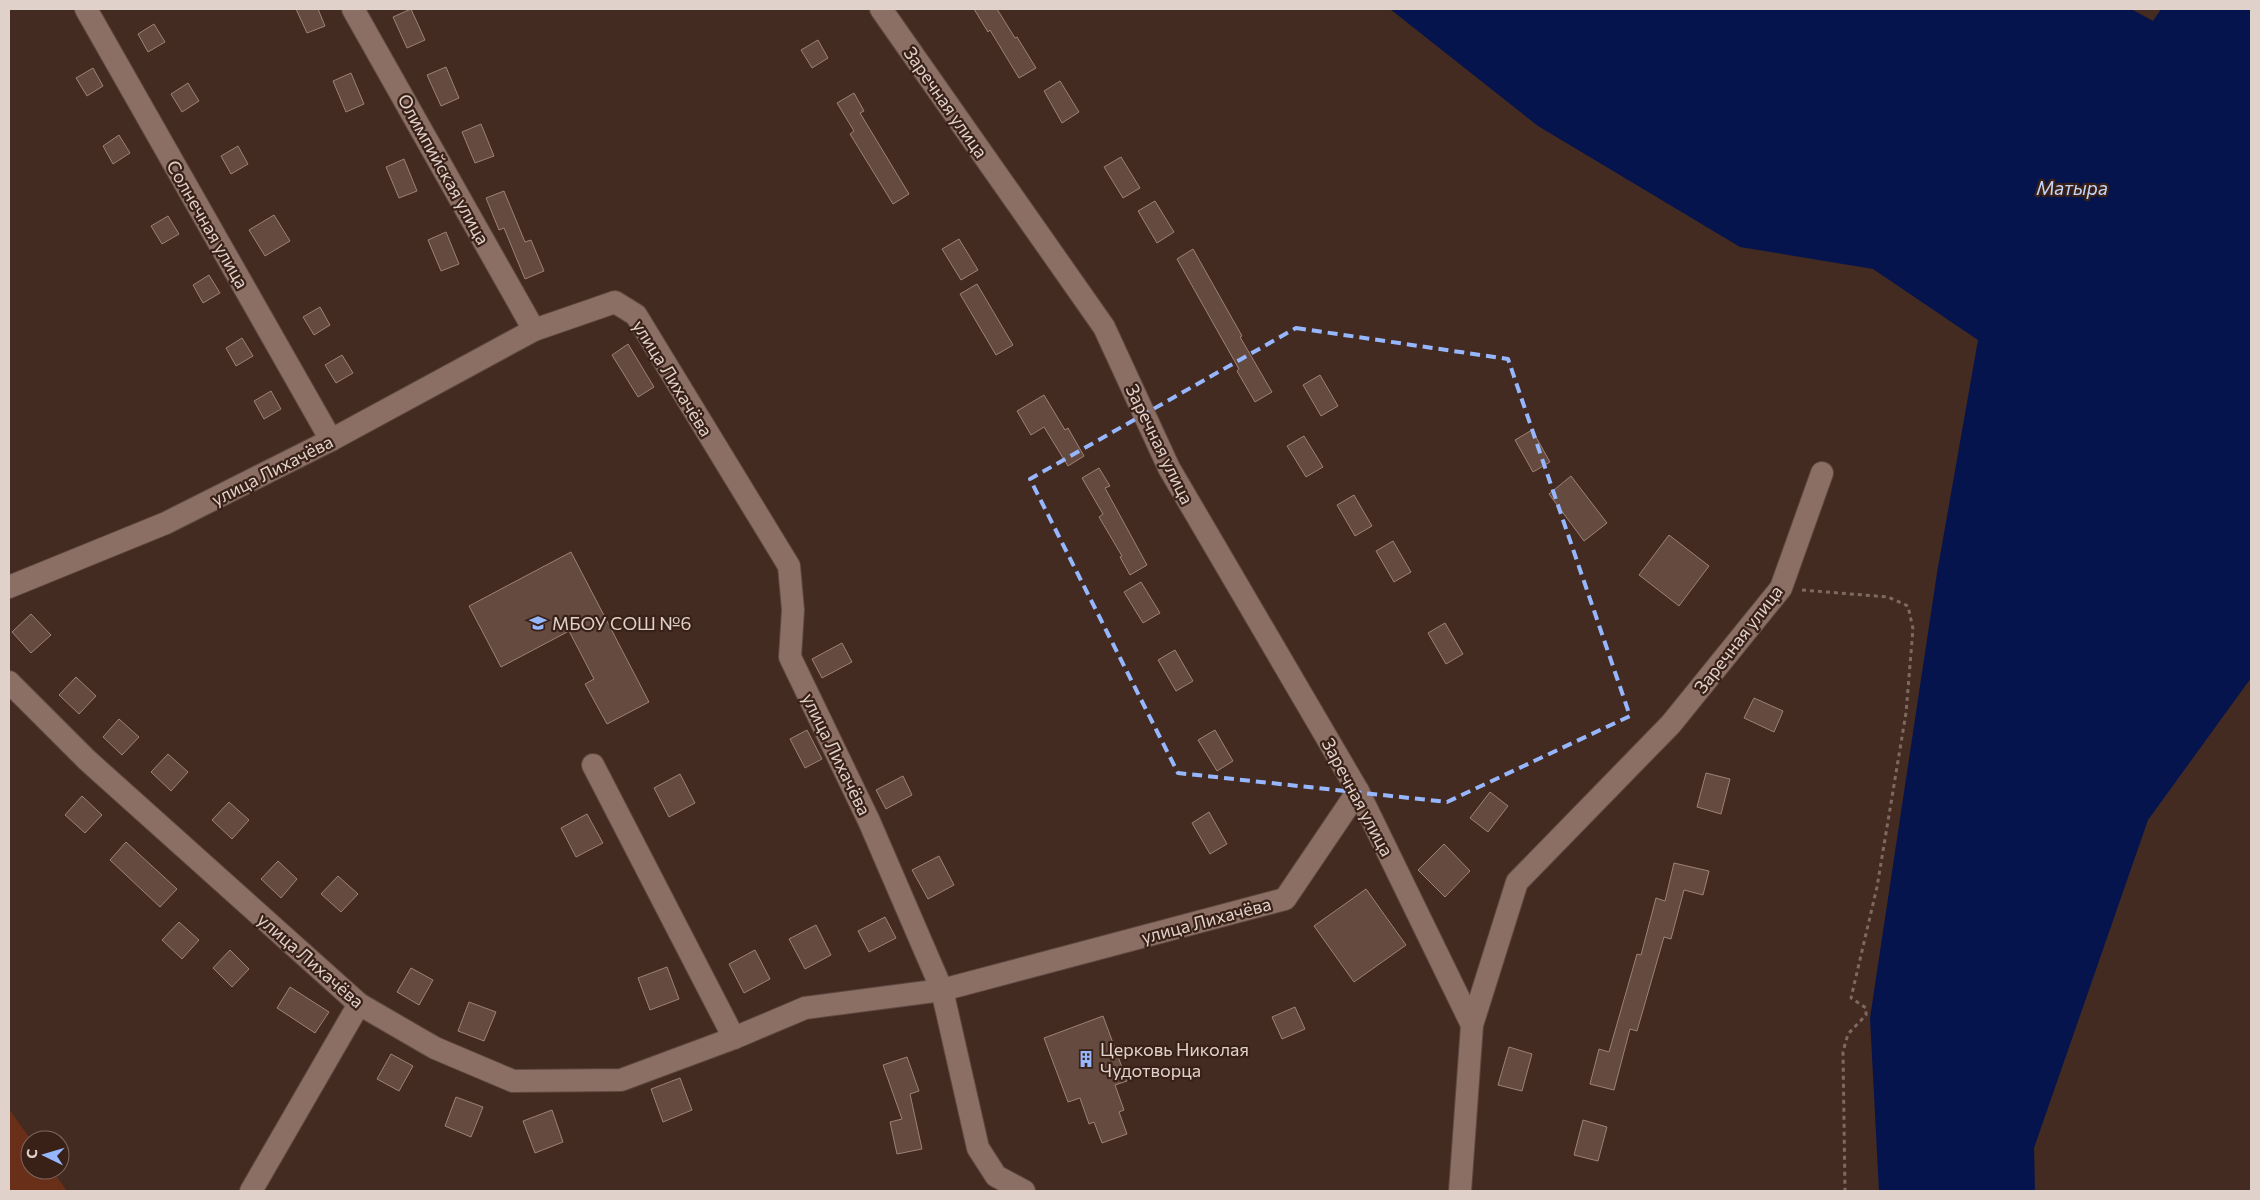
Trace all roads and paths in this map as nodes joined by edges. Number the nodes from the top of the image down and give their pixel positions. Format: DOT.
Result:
graph roads {
  1 [pos="86,9"];
  2 [pos="353,9"];
  3 [pos="881,9"];
  4 [pos="534,330"];
  5 [pos="331,440"];
  6 [pos="1822,473"];
  7 [pos="9,587"];
  8 [pos="1781,588"];
  9 [pos="9,682"];
  10 [pos="593,765"];
  11 [pos="1358,791"];
  12 [pos="942,990"];
  13 [pos="359,1004"];
  14 [pos="1472,1025"];
  15 [pos="734,1038"];
  16 [pos="998,1184"];
  17 [pos="251,1191"];
  18 [pos="1024,1191"];
  19 [pos="1460,1191"];
  20 [pos="1845,1191"];
  1 -- 5 [label="street, Солнечная улица"];
  2 -- 4 [label="street, Олимпийская улица"];
  3 -- 11 [label="street, Заречная улица"];
  4 -- 5 [label="street, улица Лихачёва"];
  4 -- 12 [label="street, улица Лихачёва"];
  5 -- 7 [label="street, улица Лихачёва"];
  6 -- 8 [label="street, Заречная улица"];
  8 -- 14 [label="street, Заречная улица"];
  8 -- 20 [label="path"];
  9 -- 13 [label="street, улица Лихачёва"];
  10 -- 15 [label="street"];
  11 -- 12 [label="street, улица Лихачёва"];
  11 -- 14 [label="street, Заречная улица"];
  12 -- 15 [label="street, улица Лихачёва"];
  12 -- 16 [label="street, улица Лихачёва"];
  13 -- 15 [label="street, улица Лихачёва"];
  13 -- 17 [label="street"];
  14 -- 19 [label="street"];
  16 -- 18 [label="street, улица Лихачёва"];
}
